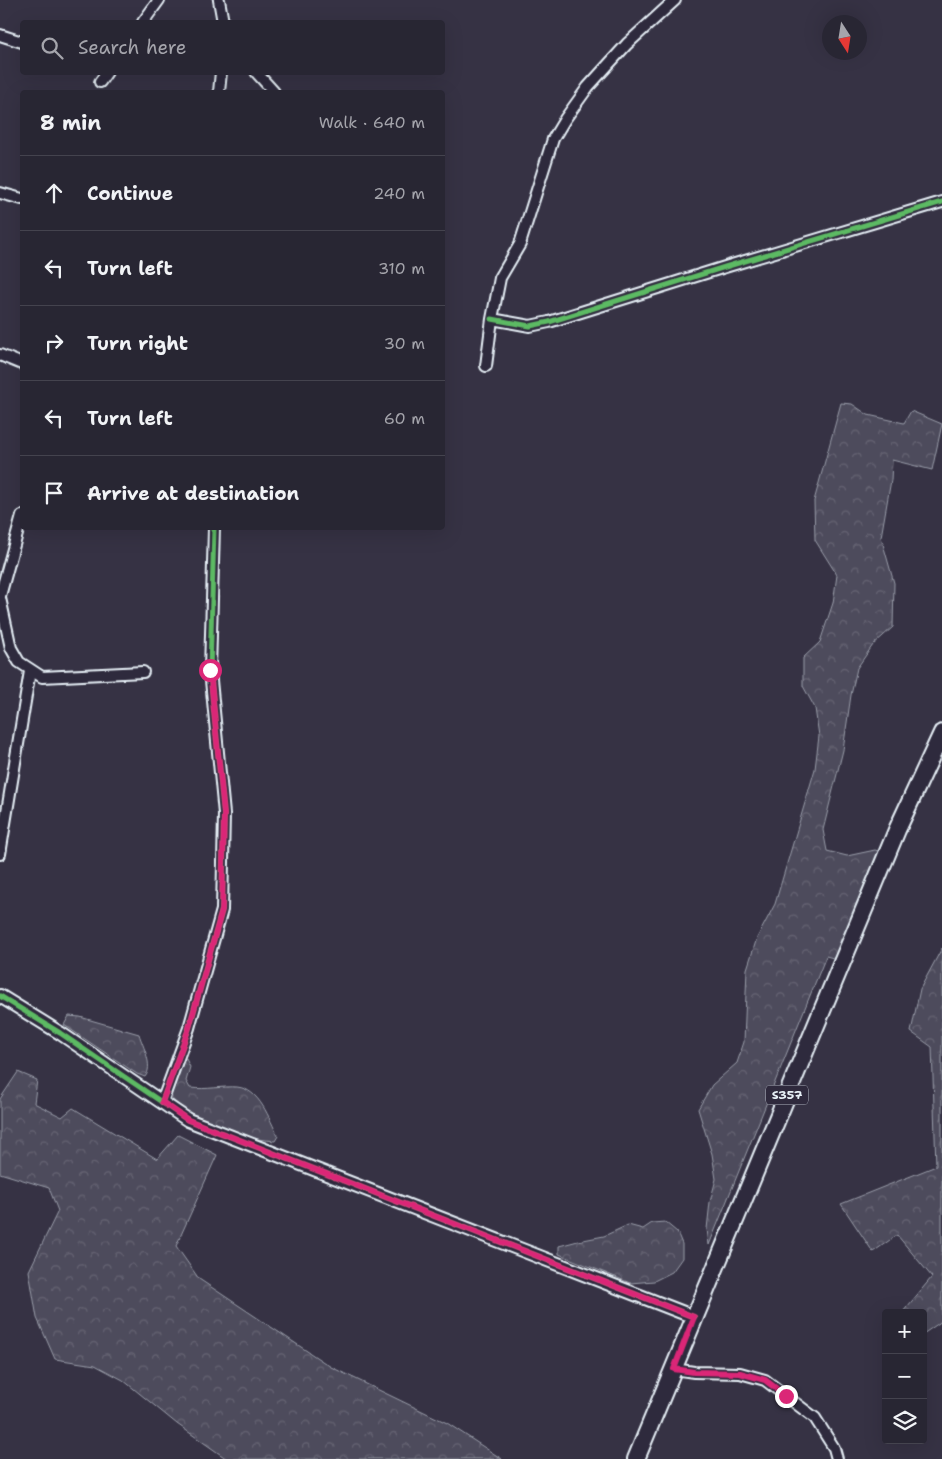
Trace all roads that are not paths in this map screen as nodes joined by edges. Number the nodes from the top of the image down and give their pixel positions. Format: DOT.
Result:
graph roads {
  1 [pos="159,0"];
  2 [pos="219,0"];
  3 [pos="675,0"];
  4 [pos="144,20"];
  5 [pos="224,20"];
  6 [pos="0,36"];
  7 [pos="20,41"];
  8 [pos="105,75"];
  9 [pos="221,75"];
  10 [pos="259,75"];
  11 [pos="100,82"];
  12 [pos="219,90"];
  13 [pos="272,90"];
  14 [pos="0,192"];
  15 [pos="20,198"];
  16 [pos="942,202"];
  17 [pos="492,319"];
  18 [pos="0,356"];
  19 [pos="20,363"];
  20 [pos="486,366"];
  21 [pos="20,523"];
  22 [pos="214,530"];
  23 [pos="0,597"];
  24 [pos="30,671"];
  25 [pos="143,672"];
  26 [pos="942,733"];
  27 [pos="0,854"];
  28 [pos="0,996"];
  29 [pos="162,1102"];
  30 [pos="694,1317"];
  31 [pos="674,1369"];
  32 [pos="636,1459"];
  33 [pos="837,1459"];
  1 -- 4 [label="street"];
  2 -- 5 [label="street"];
  3 -- 17 [label="street"];
  6 -- 7 [label="street"];
  8 -- 11 [label="street"];
  9 -- 12 [label="street"];
  10 -- 13 [label="street"];
  14 -- 15 [label="street"];
  16 -- 17 [label="street"];
  17 -- 20 [label="street"];
  18 -- 19 [label="street"];
  21 -- 23 [label="street"];
  22 -- 29 [label="street"];
  23 -- 24 [label="street"];
  24 -- 25 [label="street"];
  24 -- 27 [label="street"];
  26 -- 30 [label="main road, S357"];
  28 -- 29 [label="street"];
  29 -- 30 [label="street"];
  30 -- 31 [label="main road, S357"];
  31 -- 32 [label="main road, S357"];
  31 -- 33 [label="street"];
}
